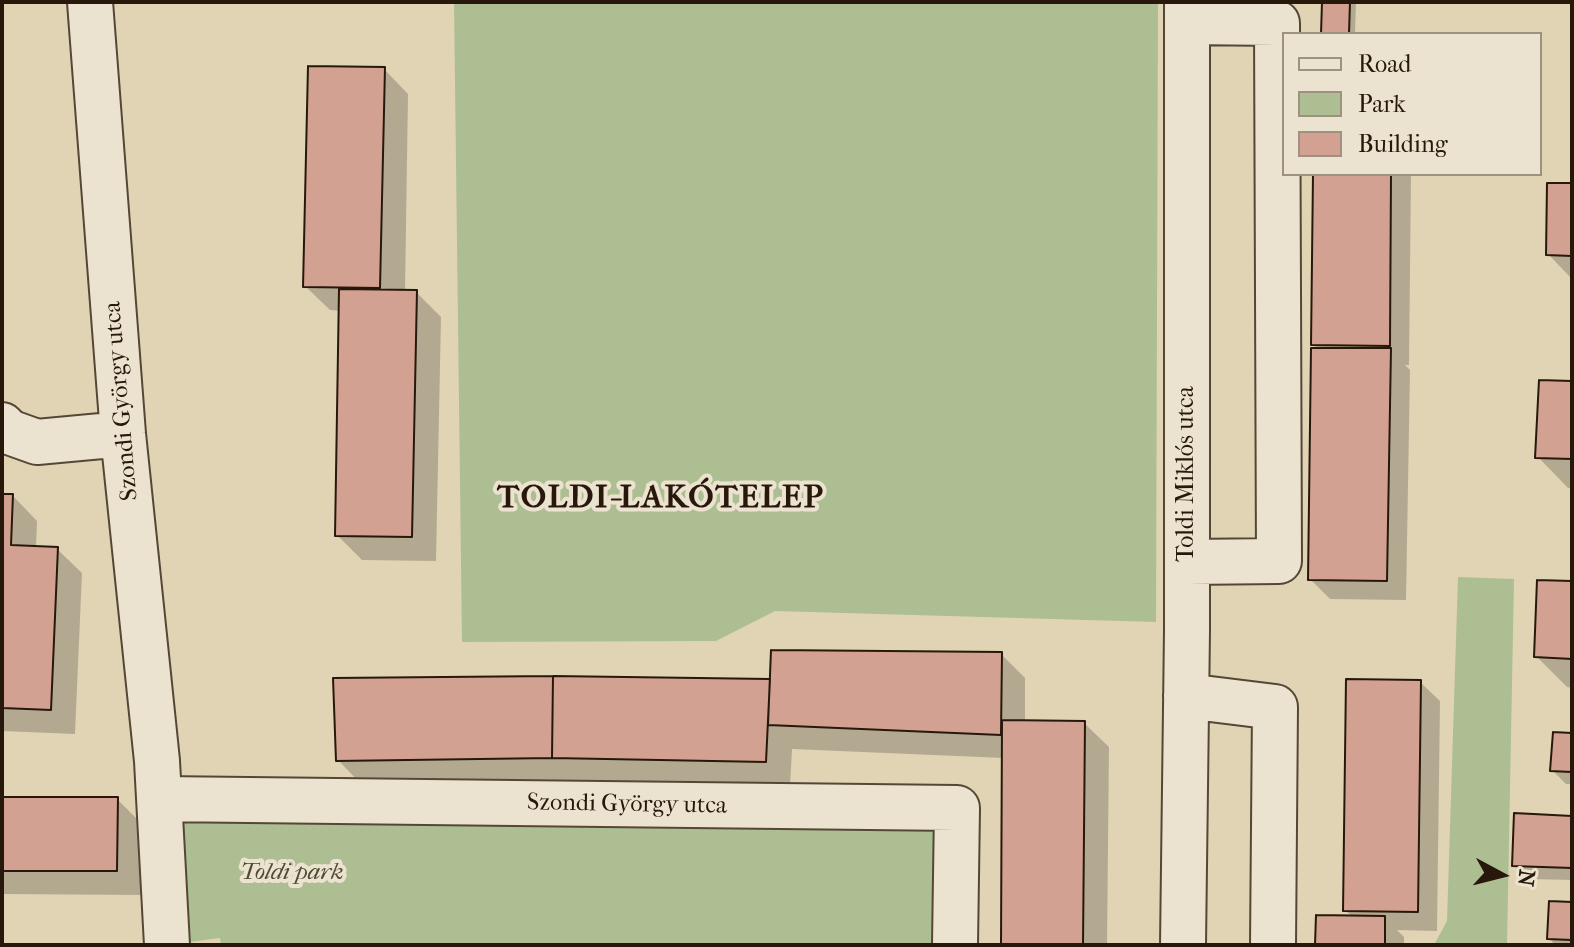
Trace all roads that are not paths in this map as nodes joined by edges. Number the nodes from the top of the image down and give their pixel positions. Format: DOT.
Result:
graph roads {
  1 [pos="90,2"];
  2 [pos="1187,12"];
  3 [pos="2,425"];
  4 [pos="123,434"];
  5 [pos="1187,562"];
  6 [pos="1186,696"];
  7 [pos="160,799"];
  8 [pos="167,945"];
  9 [pos="955,945"];
  10 [pos="1183,945"];
  11 [pos="1273,945"];
  1 -- 4 [label="street, Szondi György utca"];
  2 -- 5 [label="street, Toldi Miklós utca"];
  2 -- 5 [label="street"];
  3 -- 4 [label="street"];
  4 -- 7 [label="street, Szondi György utca"];
  5 -- 6 [label="street, Toldi Miklós utca"];
  6 -- 10 [label="street, Toldi Miklós utca"];
  6 -- 11 [label="street"];
  7 -- 8 [label="street, Szondi György utca"];
  7 -- 9 [label="street, Szondi György utca"];
}
